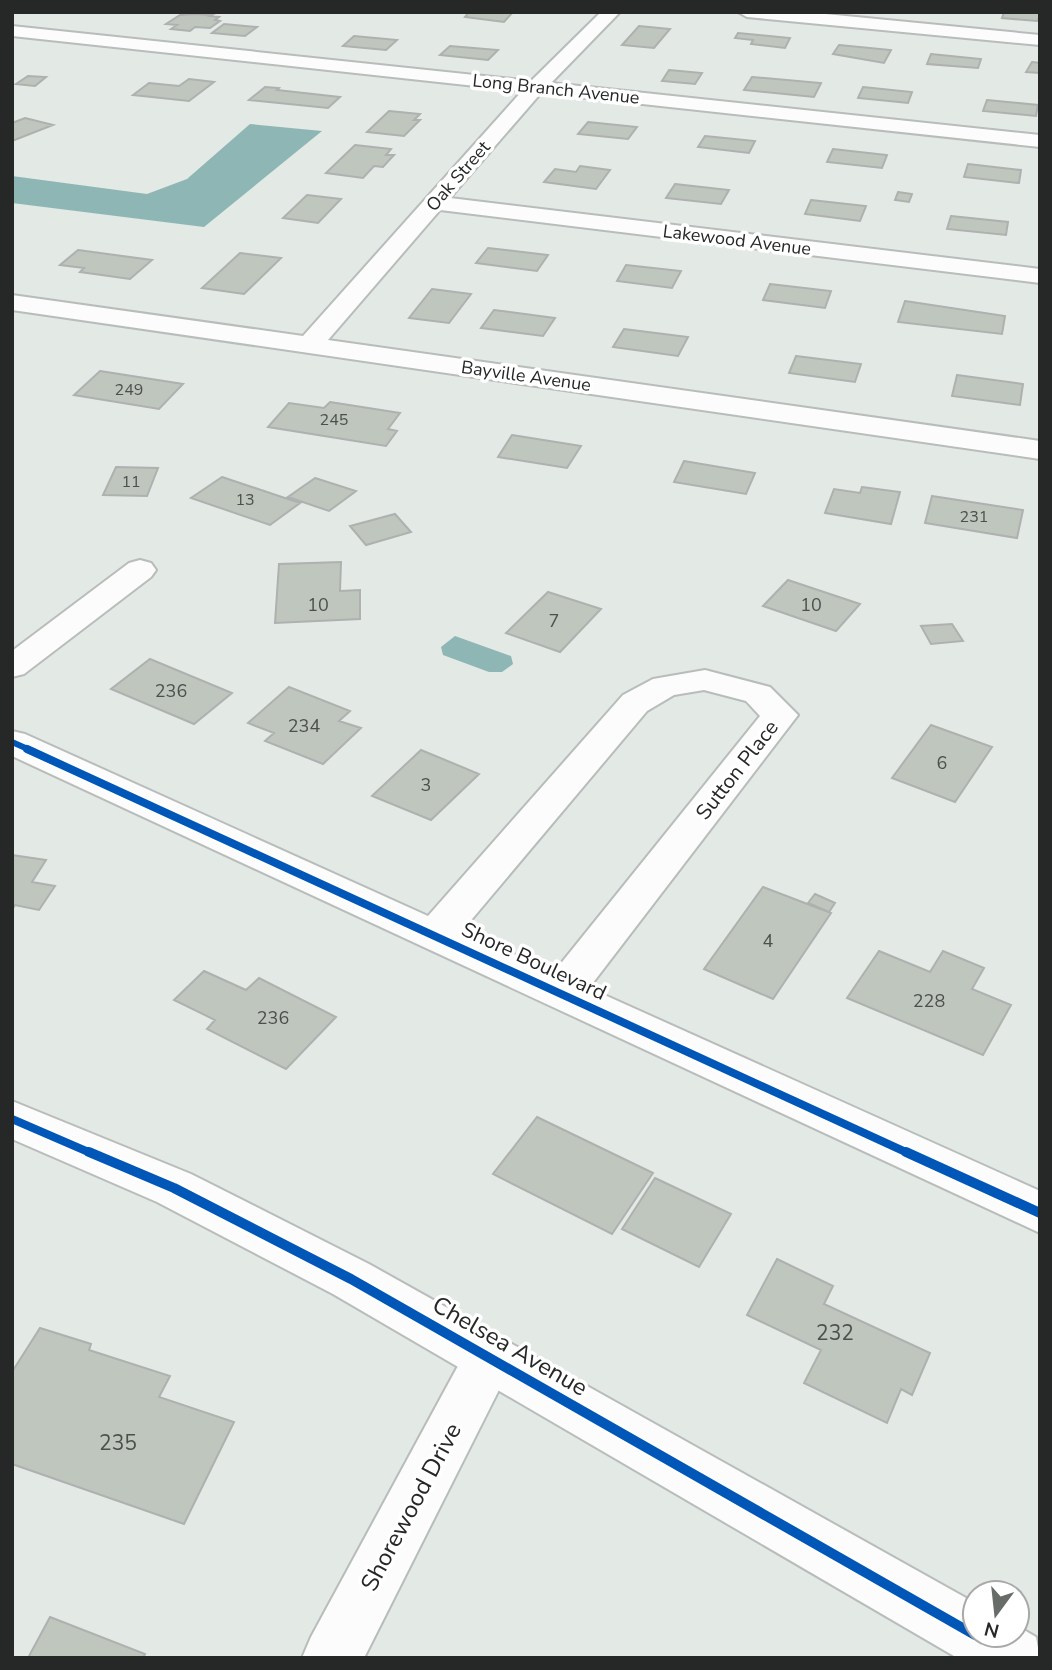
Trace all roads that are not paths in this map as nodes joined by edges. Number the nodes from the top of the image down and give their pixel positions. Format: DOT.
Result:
graph roads {
  1 [pos="611,12"];
  2 [pos="747,12"];
  3 [pos="94,24"];
  4 [pos="12,31"];
  5 [pos="72,37"];
  6 [pos="1040,40"];
  7 [pos="536,88"];
  8 [pos="1040,141"];
  9 [pos="434,203"];
  10 [pos="1040,276"];
  11 [pos="12,302"];
  12 [pos="309,345"];
  13 [pos="1040,450"];
  14 [pos="140,570"];
  15 [pos="12,667"];
  16 [pos="12,742"];
  17 [pos="435,935"];
  18 [pos="561,993"];
  19 [pos="12,1119"];
  20 [pos="1040,1213"];
  21 [pos="490,1356"];
  22 [pos="961,1627"];
  23 [pos="999,1649"];
  24 [pos="331,1658"];
  25 [pos="1015,1658"];
  1 -- 7 [label="street, Oak Street"];
  2 -- 6 [label="street"];
  3 -- 5 [label="street"];
  4 -- 5 [label="street, Long Branch Avenue"];
  5 -- 7 [label="street, Long Branch Avenue"];
  7 -- 8 [label="street, Long Branch Avenue"];
  7 -- 9 [label="street, Oak Street"];
  9 -- 10 [label="street, Lakewood Avenue"];
  9 -- 12 [label="street, Oak Street"];
  11 -- 12 [label="street, Bayville Avenue"];
  12 -- 13 [label="street, Bayville Avenue"];
  14 -- 15 [label="street"];
  16 -- 17 [label="street, Shore Boulevard"];
  17 -- 18 [label="street, Shore Boulevard"];
  17 -- 18 [label="street, Sutton Place"];
  18 -- 20 [label="street, Shore Boulevard"];
  19 -- 21 [label="street, Chelsea Avenue"];
  21 -- 22 [label="street, Chelsea Avenue"];
  21 -- 24 [label="street, Shorewood Drive"];
  23 -- 25 [label="street, Chelsea Avenue"];
}
